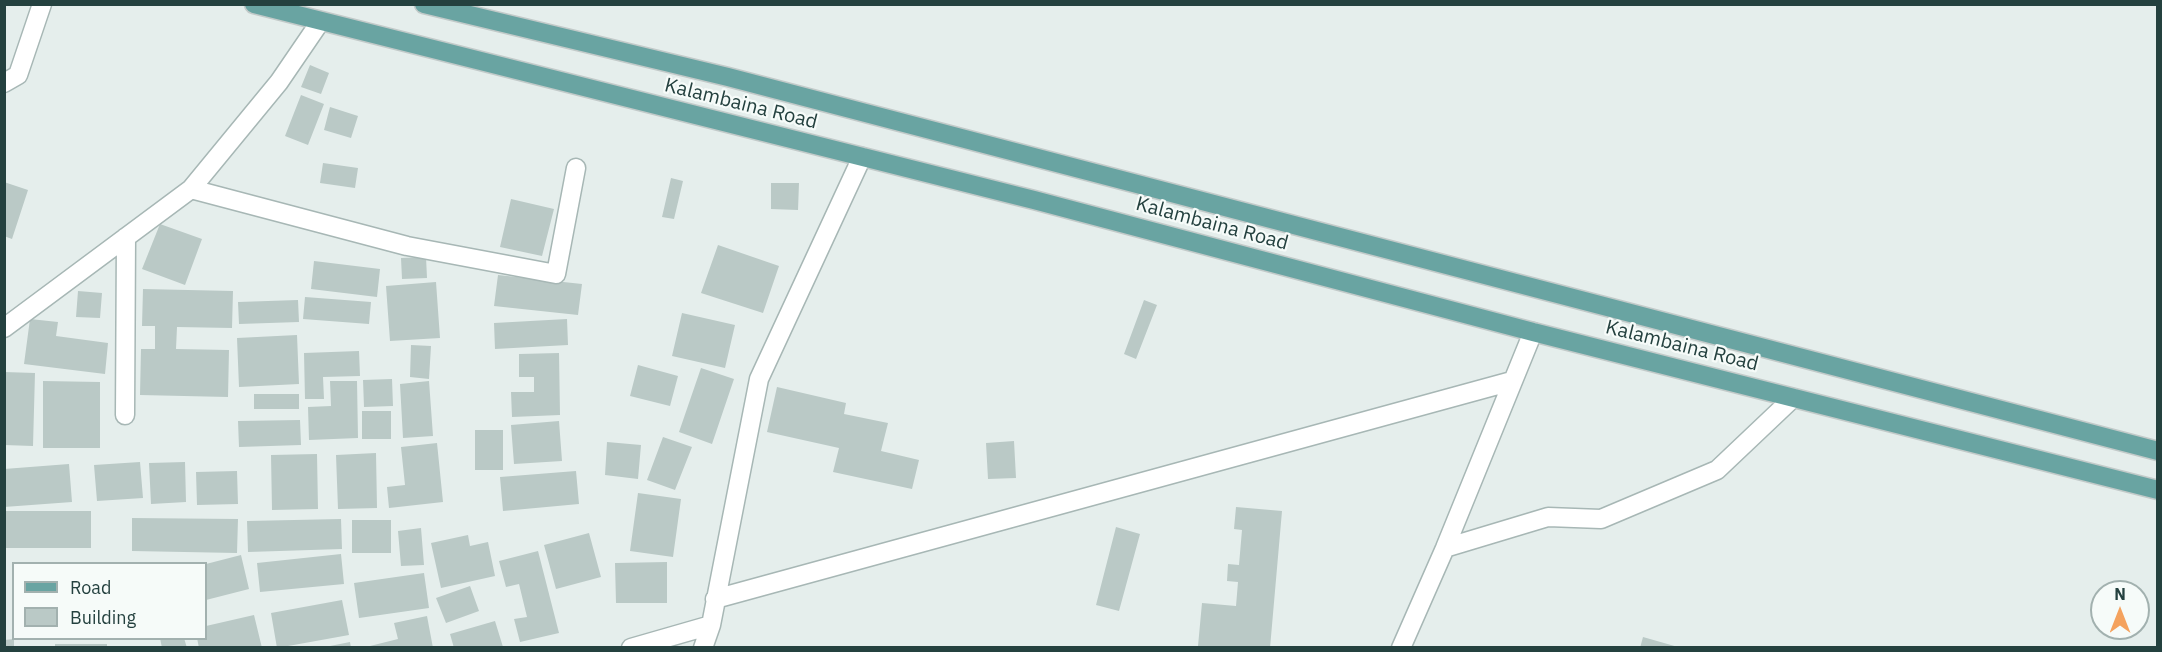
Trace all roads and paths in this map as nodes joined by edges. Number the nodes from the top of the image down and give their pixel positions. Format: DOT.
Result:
graph roads {
  1 [pos="42,4"];
  2 [pos="254,4"];
  3 [pos="424,4"];
  4 [pos="320,22"];
  5 [pos="4,83"];
  6 [pos="862,157"];
  7 [pos="576,168"];
  8 [pos="191,189"];
  9 [pos="126,237"];
  10 [pos="4,328"];
  11 [pos="1533,332"];
  12 [pos="1512,381"];
  13 [pos="1793,398"];
  14 [pos="125,416"];
  15 [pos="2157,451"];
  16 [pos="2157,490"];
  17 [pos="1445,548"];
  18 [pos="715,599"];
  19 [pos="711,625"];
  20 [pos="631,648"];
  21 [pos="703,648"];
  22 [pos="1401,648"];
  1 -- 5 [label="street"];
  2 -- 4 [label="main road, Kalambaina Road"];
  3 -- 15 [label="main road, Kalambaina Road"];
  4 -- 6 [label="main road, Kalambaina Road"];
  4 -- 8 [label="street"];
  6 -- 11 [label="main road, Kalambaina Road"];
  6 -- 18 [label="street"];
  7 -- 8 [label="street"];
  8 -- 9 [label="street"];
  9 -- 10 [label="street"];
  9 -- 14 [label="street"];
  11 -- 12 [label="street"];
  11 -- 13 [label="main road, Kalambaina Road"];
  12 -- 17 [label="street"];
  12 -- 18 [label="street"];
  13 -- 16 [label="main road, Kalambaina Road"];
  13 -- 17 [label="street"];
  17 -- 22 [label="street"];
  18 -- 19 [label="street"];
  19 -- 20 [label="street"];
  19 -- 21 [label="street"];
}
